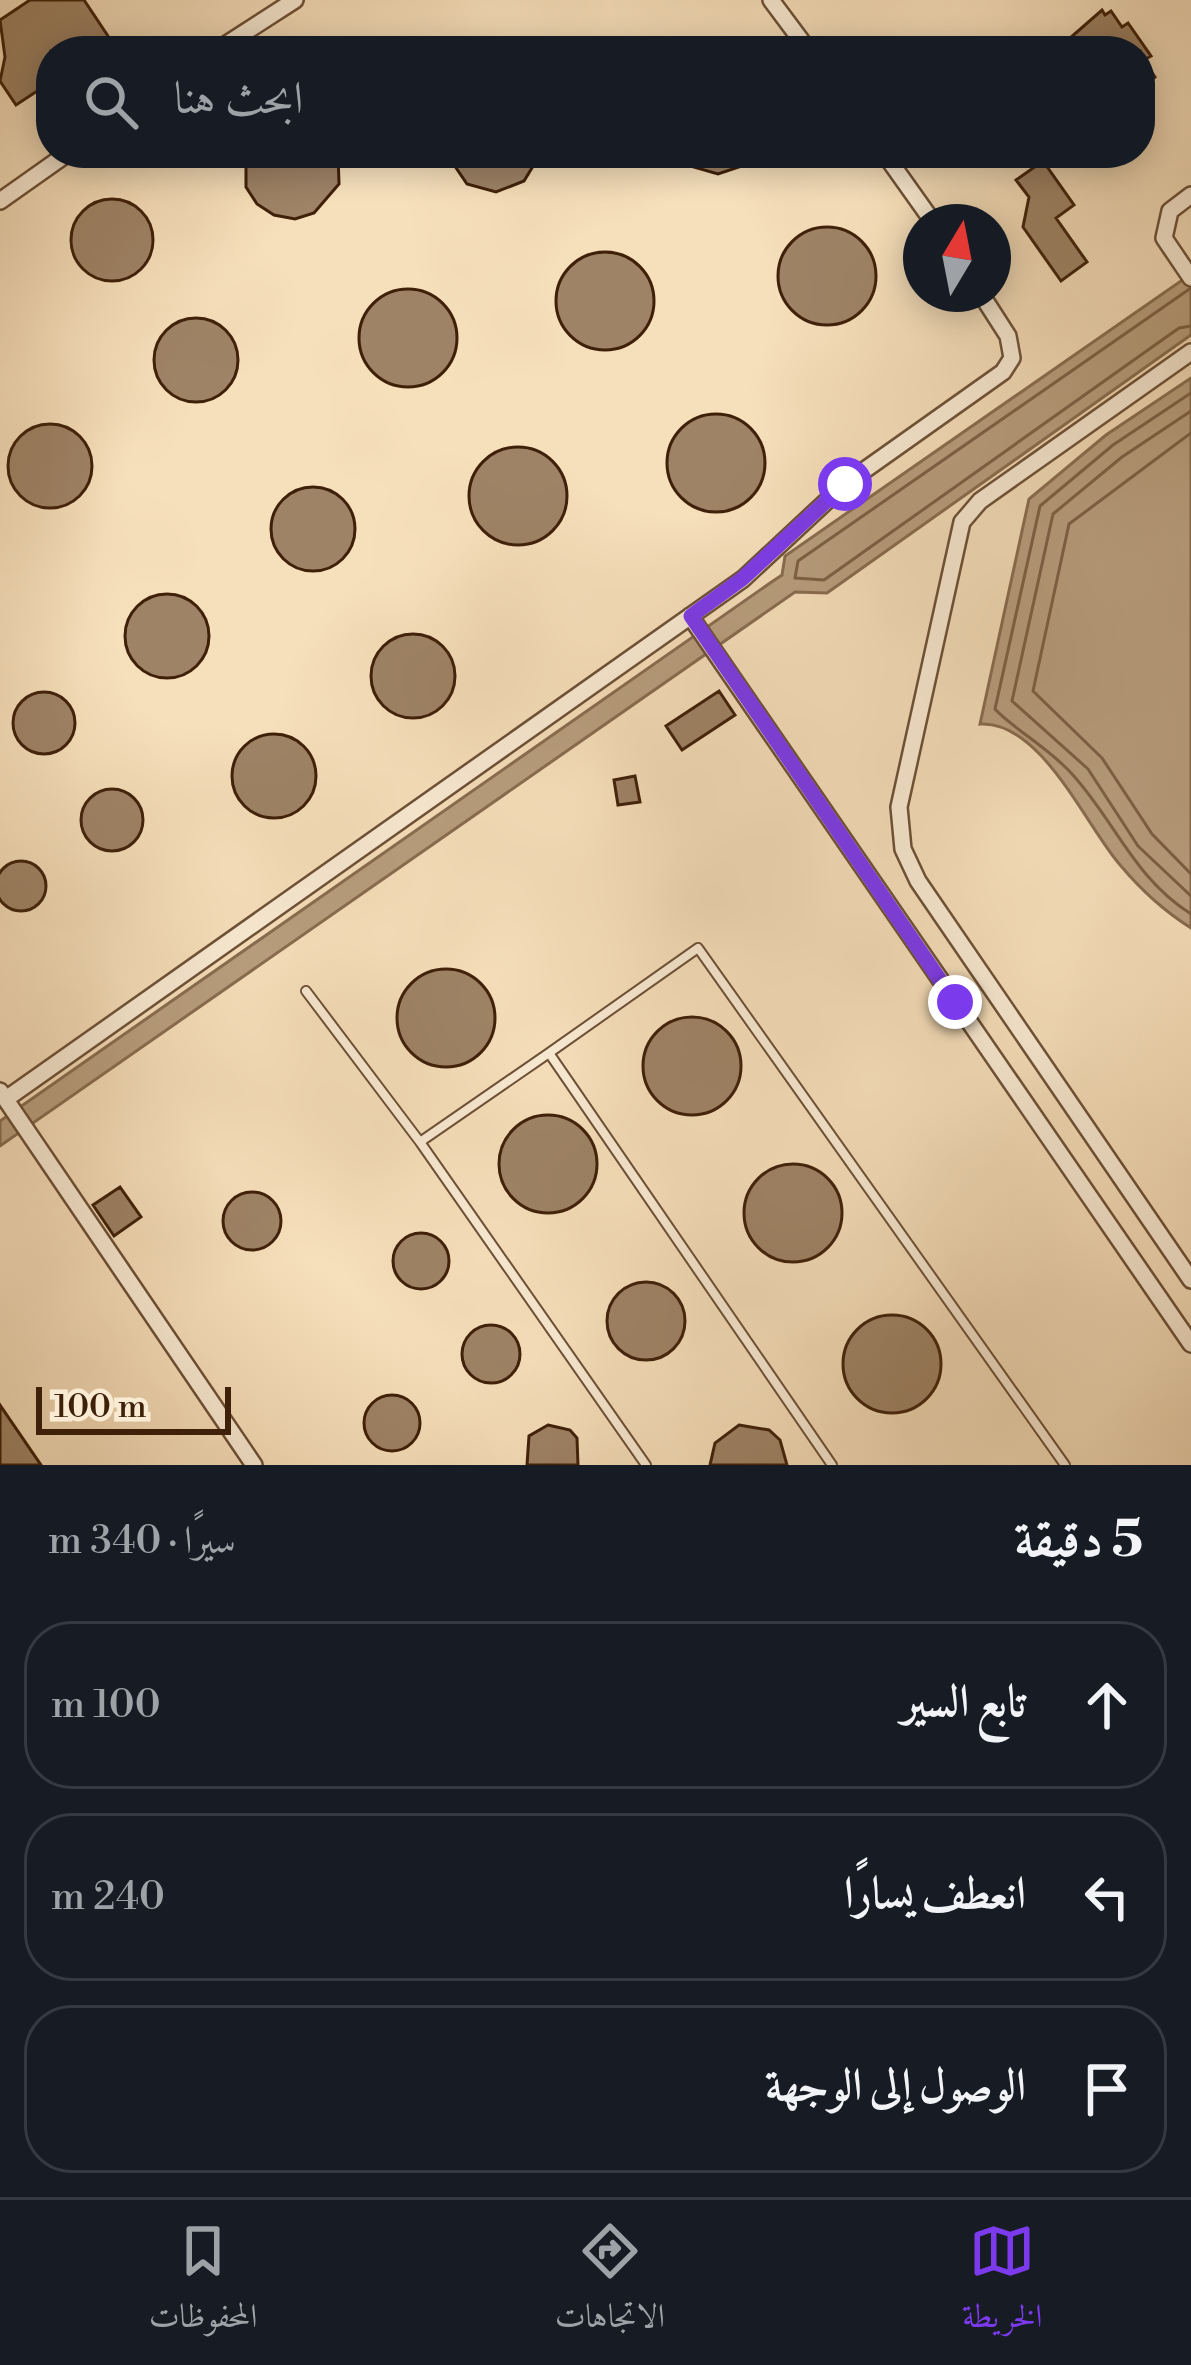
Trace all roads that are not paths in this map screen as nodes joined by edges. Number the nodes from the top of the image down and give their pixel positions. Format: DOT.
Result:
graph roads {
  1 [pos="295,0"];
  2 [pos="771,0"];
  3 [pos="239,36"];
  4 [pos="798,36"];
  5 [pos="47,168"];
  6 [pos="894,168"];
  7 [pos="1191,195"];
  8 [pos="0,201"];
  9 [pos="919,204"];
  10 [pos="1187,272"];
  11 [pos="993,312"];
  12 [pos="1191,352"];
  13 [pos="694,622"];
  14 [pos="306,991"];
  15 [pos="548,1053"];
  16 [pos="6,1099"];
  17 [pos="420,1142"];
  18 [pos="1191,1280"];
  19 [pos="1191,1344"];
  20 [pos="252,1461"];
  21 [pos="646,1465"];
  22 [pos="832,1465"];
  23 [pos="1065,1465"];
  1 -- 3 [label="street"];
  2 -- 4 [label="street"];
  5 -- 8 [label="street"];
  6 -- 9 [label="street"];
  7 -- 10 [label="street"];
  11 -- 13 [label="street"];
  12 -- 18 [label="street"];
  13 -- 16 [label="street"];
  13 -- 19 [label="street"];
  14 -- 17 [label="lane"];
  15 -- 17 [label="lane"];
  15 -- 22 [label="lane"];
  15 -- 23 [label="lane"];
  16 -- 20 [label="street"];
  17 -- 21 [label="lane"];
}
